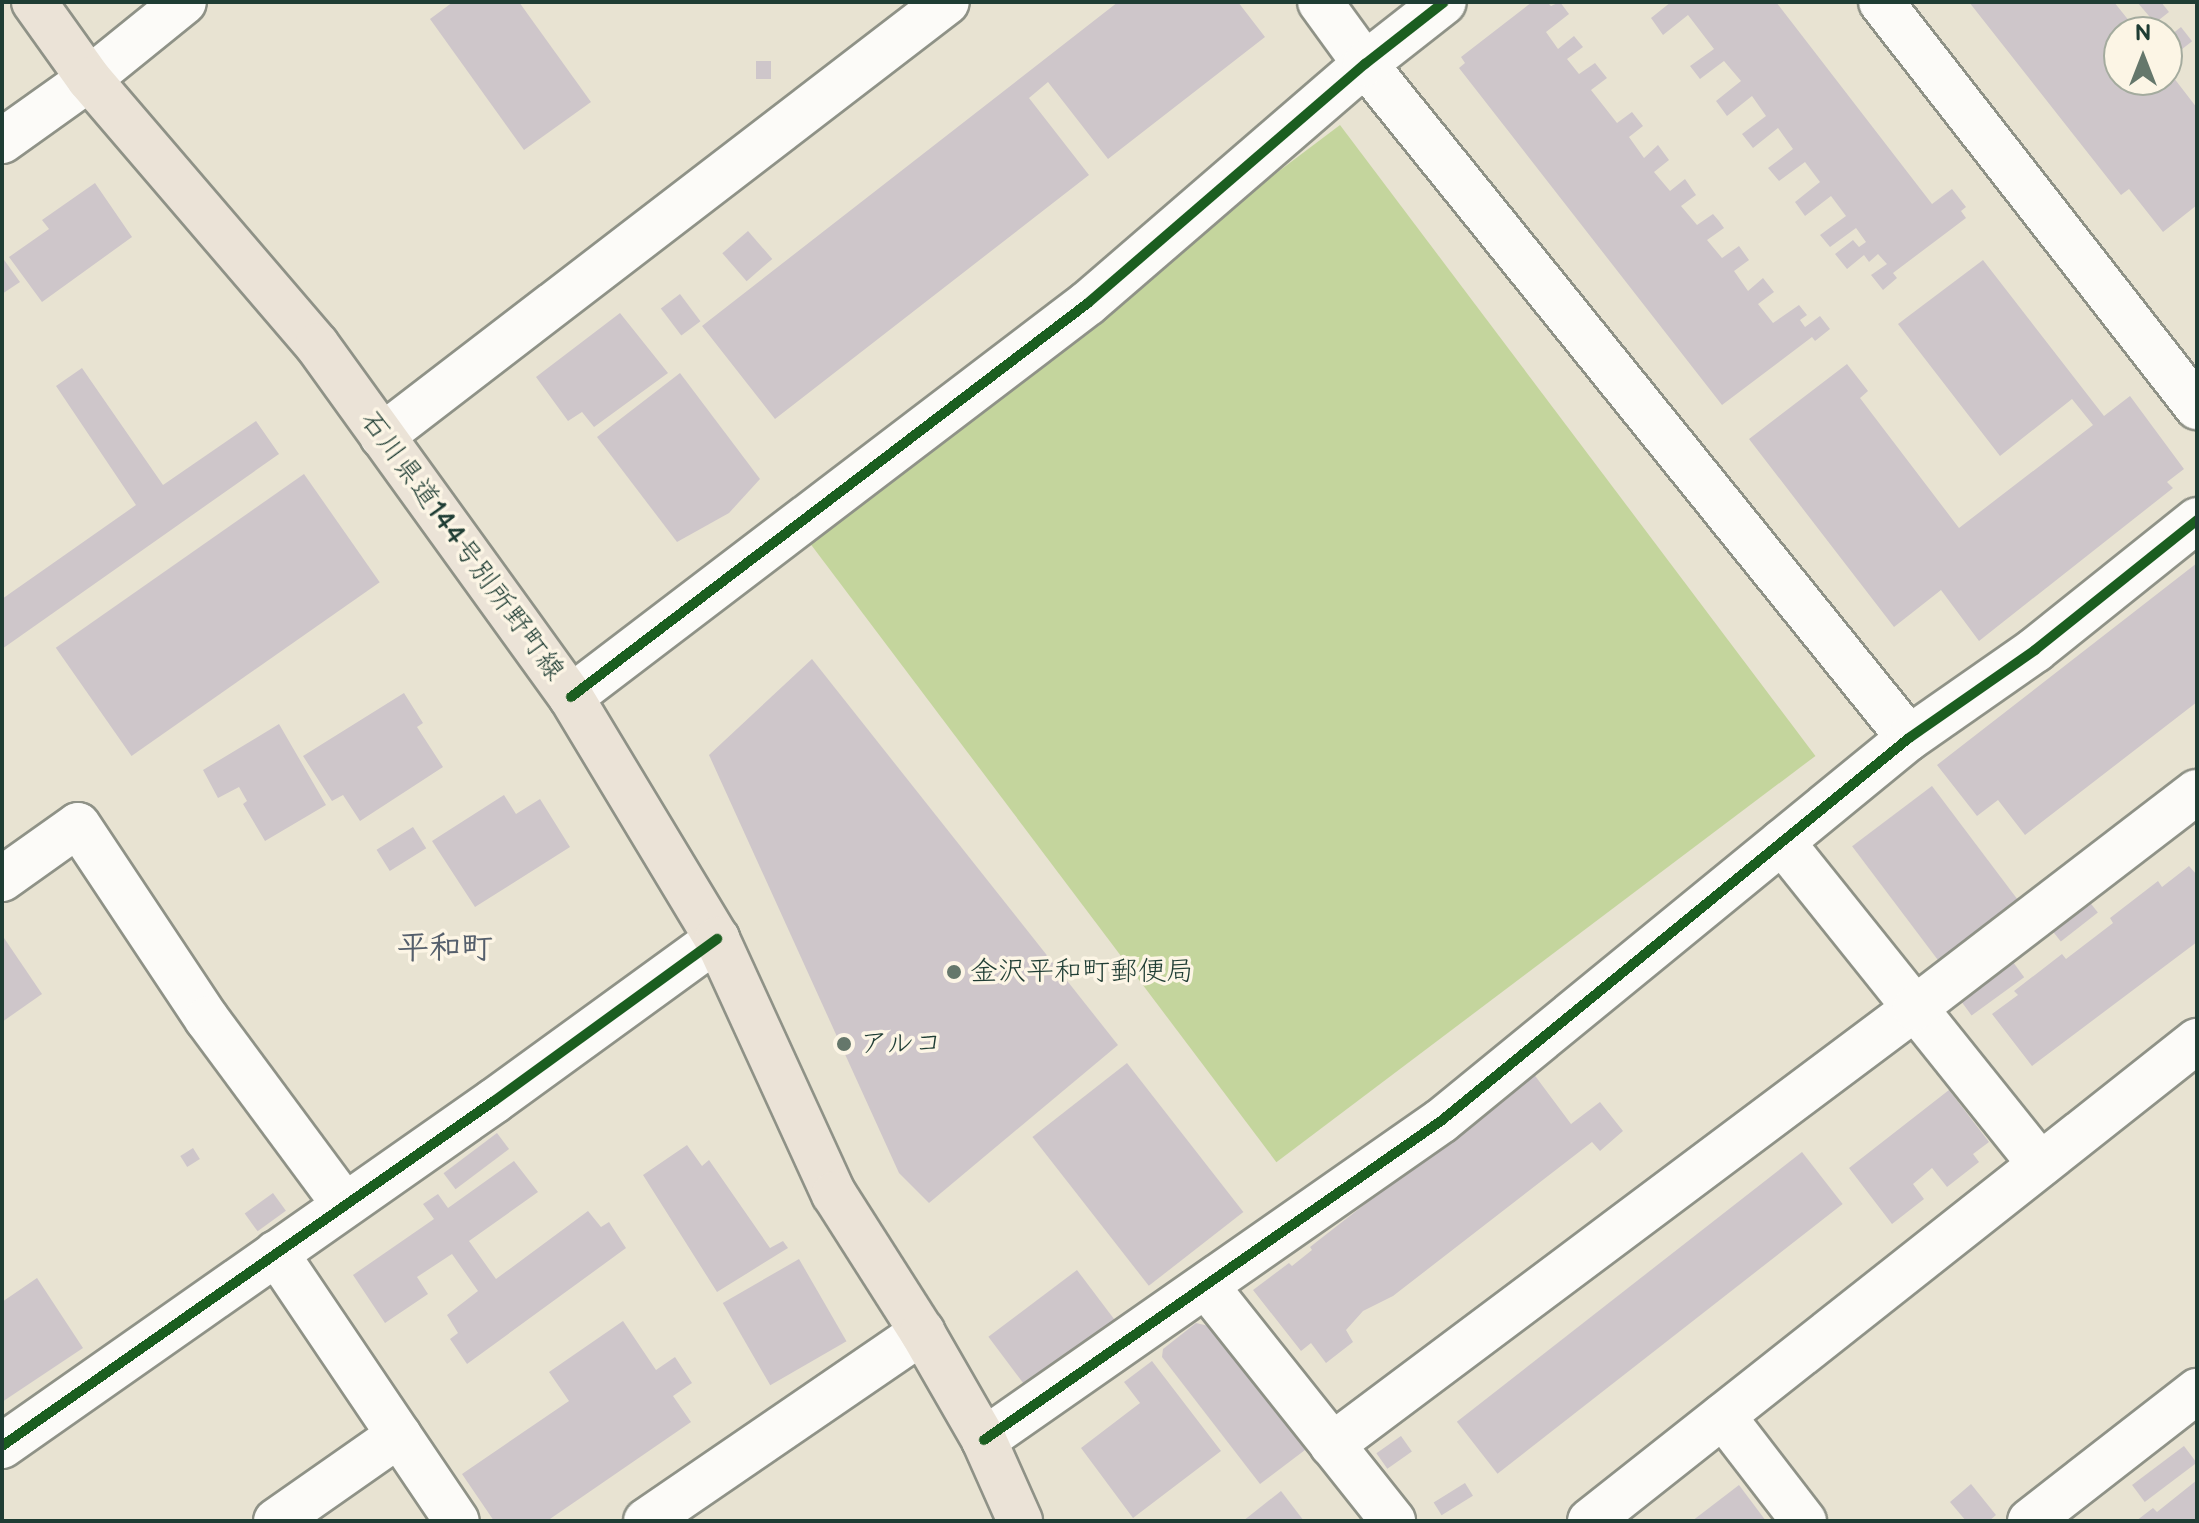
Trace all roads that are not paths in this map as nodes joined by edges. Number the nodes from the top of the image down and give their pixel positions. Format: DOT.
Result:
graph roads {
  1 [pos="34,2"];
  2 [pos="184,2"];
  3 [pos="947,2"];
  4 [pos="1320,2"];
  5 [pos="1444,2"];
  6 [pos="1881,2"];
  7 [pos="1365,64"];
  8 [pos="89,79"];
  9 [pos="2,141"];
  10 [pos="2197,407"];
  11 [pos="382,436"];
  12 [pos="2197,520"];
  13 [pos="571,697"];
  14 [pos="1909,738"];
  15 [pos="2197,792"];
  16 [pos="1782,842"];
  17 [pos="2,879"];
  18 [pos="717,939"];
  19 [pos="1915,1008"];
  20 [pos="2197,1041"];
  21 [pos="2040,1164"];
  22 [pos="344,1204"];
  23 [pos="276,1253"];
  24 [pos="1207,1287"];
  25 [pos="922,1332"];
  26 [pos="2197,1391"];
  27 [pos="1723,1416"];
  28 [pos="399,1435"];
  29 [pos="984,1440"];
  30 [pos="1332,1445"];
  31 [pos="2,1446"];
  32 [pos="276,1521"];
  33 [pos="457,1521"];
  34 [pos="646,1521"];
  35 [pos="1020,1521"];
  36 [pos="1393,1521"];
  37 [pos="1590,1521"];
  38 [pos="1804,1521"];
  39 [pos="2030,1521"];
  1 -- 8 [label="main road, 石川県道144号別所野町線"];
  2 -- 8 [label="street"];
  3 -- 11 [label="street"];
  4 -- 7 [label="street"];
  5 -- 7 [label="street"];
  6 -- 10 [label="street"];
  7 -- 13 [label="street"];
  7 -- 14 [label="street"];
  8 -- 9 [label="street"];
  8 -- 11 [label="main road, 石川県道144号別所野町線"];
  11 -- 13 [label="main road, 石川県道144号別所野町線"];
  12 -- 14 [label="street"];
  13 -- 18 [label="main road, 石川県道144号別所野町線"];
  14 -- 16 [label="street"];
  15 -- 19 [label="street"];
  16 -- 19 [label="street"];
  16 -- 24 [label="street"];
  17 -- 22 [label="street"];
  18 -- 22 [label="street"];
  18 -- 25 [label="main road, 石川県道144号別所野町線"];
  19 -- 21 [label="street"];
  19 -- 30 [label="street"];
  20 -- 21 [label="street"];
  21 -- 27 [label="street"];
  22 -- 23 [label="street"];
  23 -- 28 [label="street"];
  23 -- 31 [label="street"];
  24 -- 29 [label="street"];
  24 -- 30 [label="street"];
  25 -- 29 [label="main road, 石川県道144号別所野町線"];
  25 -- 34 [label="street"];
  26 -- 39 [label="street"];
  27 -- 37 [label="street"];
  27 -- 38 [label="street"];
  28 -- 32 [label="street"];
  28 -- 33 [label="street"];
  29 -- 35 [label="main road, 石川県道144号別所野町線"];
  30 -- 36 [label="street"];
}
